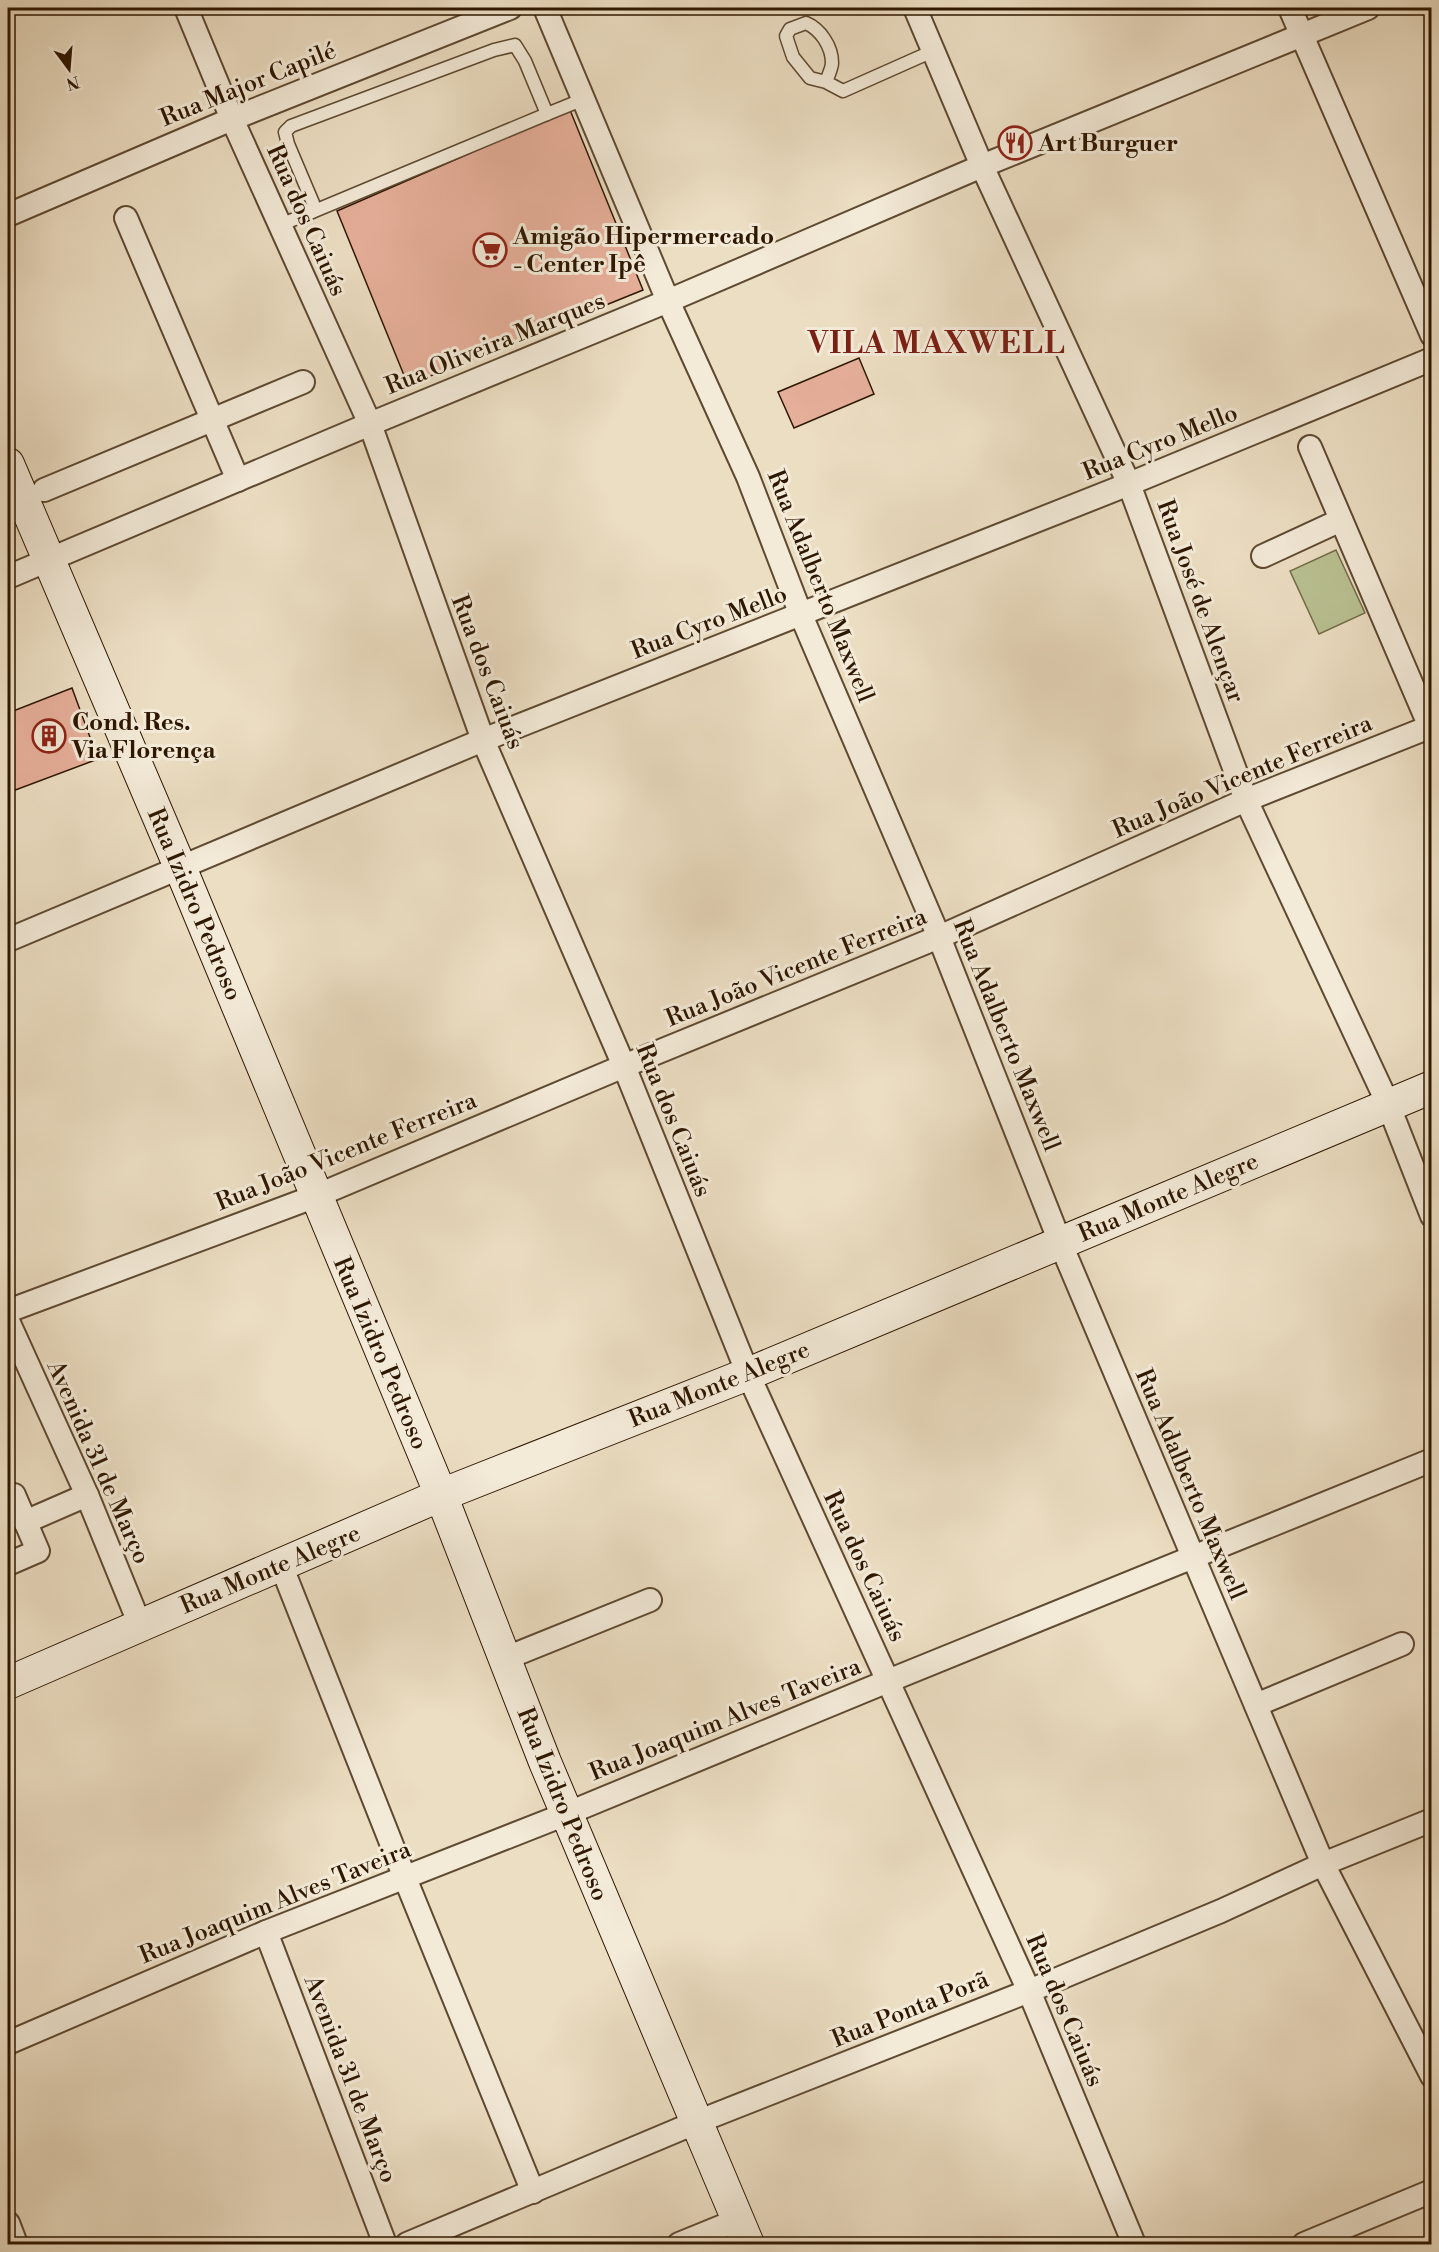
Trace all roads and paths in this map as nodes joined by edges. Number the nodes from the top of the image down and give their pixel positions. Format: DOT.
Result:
graph roads {
  1 [pos="186,8"];
  2 [pos="510,8"];
  3 [pos="545,8"];
  4 [pos="915,8"];
  5 [pos="1290,8"];
  6 [pos="1368,8"];
  7 [pos="1302,34"];
  8 [pos="933,51"];
  9 [pos="826,82"];
  10 [pos="584,99"];
  11 [pos="548,114"];
  12 [pos="232,118"];
  13 [pos="982,166"];
  14 [pos="312,212"];
  15 [pos="8,215"];
  16 [pos="126,218"];
  17 [pos="280,225"];
  18 [pos="668,301"];
  19 [pos="1431,335"];
  20 [pos="1431,359"];
  21 [pos="303,382"];
  22 [pos="213,420"];
  23 [pos="370,424"];
  24 [pos="1310,447"];
  25 [pos="8,464"];
  26 [pos="238,480"];
  27 [pos="1129,484"];
  28 [pos="44,490"];
  29 [pos="1341,520"];
  30 [pos="1263,556"];
  31 [pos="48,561"];
  32 [pos="8,578"];
  33 [pos="801,615"];
  34 [pos="1431,726"];
  35 [pos="483,740"];
  36 [pos="1246,800"];
  37 [pos="180,867"];
  38 [pos="939,937"];
  39 [pos="8,940"];
  40 [pos="624,1066"];
  41 [pos="1431,1087"];
  42 [pos="1388,1104"];
  43 [pos="316,1196"];
  44 [pos="1431,1216"];
  45 [pos="1059,1242"];
  46 [pos="8,1311"];
  47 [pos="8,1322"];
  48 [pos="748,1374"];
  49 [pos="1431,1460"];
  50 [pos="87,1495"];
  51 [pos="441,1495"];
  52 [pos="8,1498"];
  53 [pos="25,1522"];
  54 [pos="1192,1559"];
  55 [pos="8,1564"];
  56 [pos="281,1565"];
  57 [pos="650,1600"];
  58 [pos="140,1625"];
  59 [pos="1402,1644"];
  60 [pos="504,1659"];
  61 [pos="888,1681"];
  62 [pos="8,1683"];
  63 [pos="1256,1705"];
  64 [pos="566,1814"];
  65 [pos="1431,1820"];
  66 [pos="1323,1864"];
  67 [pos="405,1878"];
  68 [pos="266,1932"];
  69 [pos="1029,1991"];
  70 [pos="8,2043"];
  71 [pos="1431,2076"];
  72 [pos="697,2122"];
  73 [pos="1431,2191"];
  74 [pos="533,2192"];
  75 [pos="8,2223"];
  76 [pos="743,2232"];
  77 [pos="16,2244"];
  78 [pos="385,2244"];
  79 [pos="407,2244"];
  80 [pos="679,2244"];
  81 [pos="1134,2244"];
  82 [pos="1304,2244"];
  1 -- 12 [label="street, Rua dos Caiuás"];
  2 -- 12 [label="street, Rua Major Capilé"];
  3 -- 10 [label="street, Rua Adalberto Maxwell"];
  4 -- 8 [label="street, Rua José de Alençar"];
  5 -- 7 [label="street"];
  6 -- 7 [label="street, Rua Oliveira Marques"];
  7 -- 13 [label="street, Rua Oliveira Marques"];
  7 -- 19 [label="street"];
  8 -- 9 [label="lane"];
  8 -- 13 [label="street, Rua José de Alençar"];
  9 -- 9 [label="lane"];
  10 -- 11 [label="lane"];
  10 -- 18 [label="street, Rua Adalberto Maxwell"];
  11 -- 14 [label="lane"];
  11 -- 14 [label="lane"];
  12 -- 15 [label="street, Rua Major Capilé"];
  12 -- 17 [label="street, Rua dos Caiuás"];
  13 -- 18 [label="street, Rua Oliveira Marques"];
  13 -- 27 [label="street, Rua José de Alençar"];
  14 -- 17 [label="lane"];
  16 -- 22 [label="street"];
  17 -- 23 [label="street, Rua dos Caiuás"];
  18 -- 23 [label="street, Rua Oliveira Marques"];
  18 -- 33 [label="street, Rua Adalberto Maxwell"];
  20 -- 27 [label="street, Rua Cyro Mello"];
  21 -- 22 [label="street"];
  22 -- 26 [label="street"];
  22 -- 28 [label="street"];
  23 -- 26 [label="street, Rua Oliveira Marques"];
  23 -- 35 [label="street, Rua dos Caiuás"];
  24 -- 29 [label="street"];
  25 -- 31 [label="street, Rua Izidro Pedroso"];
  26 -- 31 [label="street, Rua Oliveira Marques"];
  27 -- 33 [label="street, Rua Cyro Mello"];
  27 -- 36 [label="street, Rua José de Alençar"];
  29 -- 30 [label="street"];
  29 -- 34 [label="street"];
  31 -- 32 [label="street, Rua Oliveira Marques"];
  31 -- 37 [label="street, Rua Izidro Pedroso"];
  33 -- 35 [label="street, Rua Cyro Mello"];
  33 -- 38 [label="street, Rua Adalberto Maxwell"];
  34 -- 36 [label="street, Rua João Vicente Ferreira"];
  35 -- 37 [label="street, Rua Cyro Mello"];
  35 -- 40 [label="street, Rua dos Caiuás"];
  36 -- 38 [label="street, Rua João Vicente Ferreira"];
  36 -- 42 [label="street, Rua José de Alençar"];
  37 -- 39 [label="street, Rua Cyro Mello"];
  37 -- 43 [label="street, Rua Izidro Pedroso"];
  38 -- 40 [label="street, Rua João Vicente Ferreira"];
  38 -- 45 [label="street, Rua Adalberto Maxwell"];
  40 -- 43 [label="street, Rua João Vicente Ferreira"];
  40 -- 48 [label="street, Rua dos Caiuás"];
  41 -- 42 [label="street, Rua Monte Alegre"];
  42 -- 44 [label="street, Rua José de Alençar"];
  42 -- 45 [label="street, Rua Monte Alegre"];
  43 -- 46 [label="street, Rua João Vicente Ferreira"];
  43 -- 51 [label="street, Rua Izidro Pedroso"];
  45 -- 48 [label="street, Rua Monte Alegre"];
  45 -- 54 [label="street, Rua Adalberto Maxwell"];
  47 -- 50 [label="street, Avenida 31 de Março"];
  48 -- 51 [label="street, Rua Monte Alegre"];
  48 -- 61 [label="street, Rua dos Caiuás"];
  49 -- 54 [label="street, Rua Joaquim Alves Taveira"];
  50 -- 53 [label="street"];
  50 -- 58 [label="street, Avenida 31 de Março"];
  51 -- 56 [label="street, Rua Monte Alegre"];
  51 -- 60 [label="street, Rua Izidro Pedroso"];
  52 -- 53 [label="street"];
  53 -- 55 [label="street"];
  54 -- 61 [label="street, Rua Joaquim Alves Taveira"];
  54 -- 63 [label="street, Rua Adalberto Maxwell"];
  56 -- 58 [label="street, Rua Monte Alegre"];
  56 -- 67 [label="street"];
  57 -- 60 [label="street"];
  58 -- 62 [label="street, Rua Monte Alegre"];
  59 -- 63 [label="street"];
  60 -- 64 [label="street, Rua Izidro Pedroso"];
  61 -- 64 [label="street, Rua Joaquim Alves Taveira"];
  61 -- 69 [label="street, Rua dos Caiuás"];
  63 -- 66 [label="street, Rua Adalberto Maxwell"];
  64 -- 67 [label="street, Rua Joaquim Alves Taveira"];
  64 -- 72 [label="street, Rua Izidro Pedroso"];
  65 -- 66 [label="street, Rua Ponta Porã"];
  66 -- 69 [label="street, Rua Ponta Porã"];
  66 -- 71 [label="street, Rua Adalberto Maxwell"];
  67 -- 68 [label="street, Rua Joaquim Alves Taveira"];
  67 -- 74 [label="street"];
  68 -- 70 [label="street, Rua Joaquim Alves Taveira"];
  68 -- 78 [label="street, Avenida 31 de Março"];
  69 -- 72 [label="street, Rua Ponta Porã"];
  69 -- 81 [label="street, Rua dos Caiuás"];
  72 -- 74 [label="street, Rua Ponta Porã"];
  72 -- 76 [label="street, Rua Izidro Pedroso"];
  73 -- 82 [label="street"];
  74 -- 79 [label="street, Rua Ponta Porã"];
  75 -- 77 [label="street"];
  76 -- 80 [label="street"];
}
